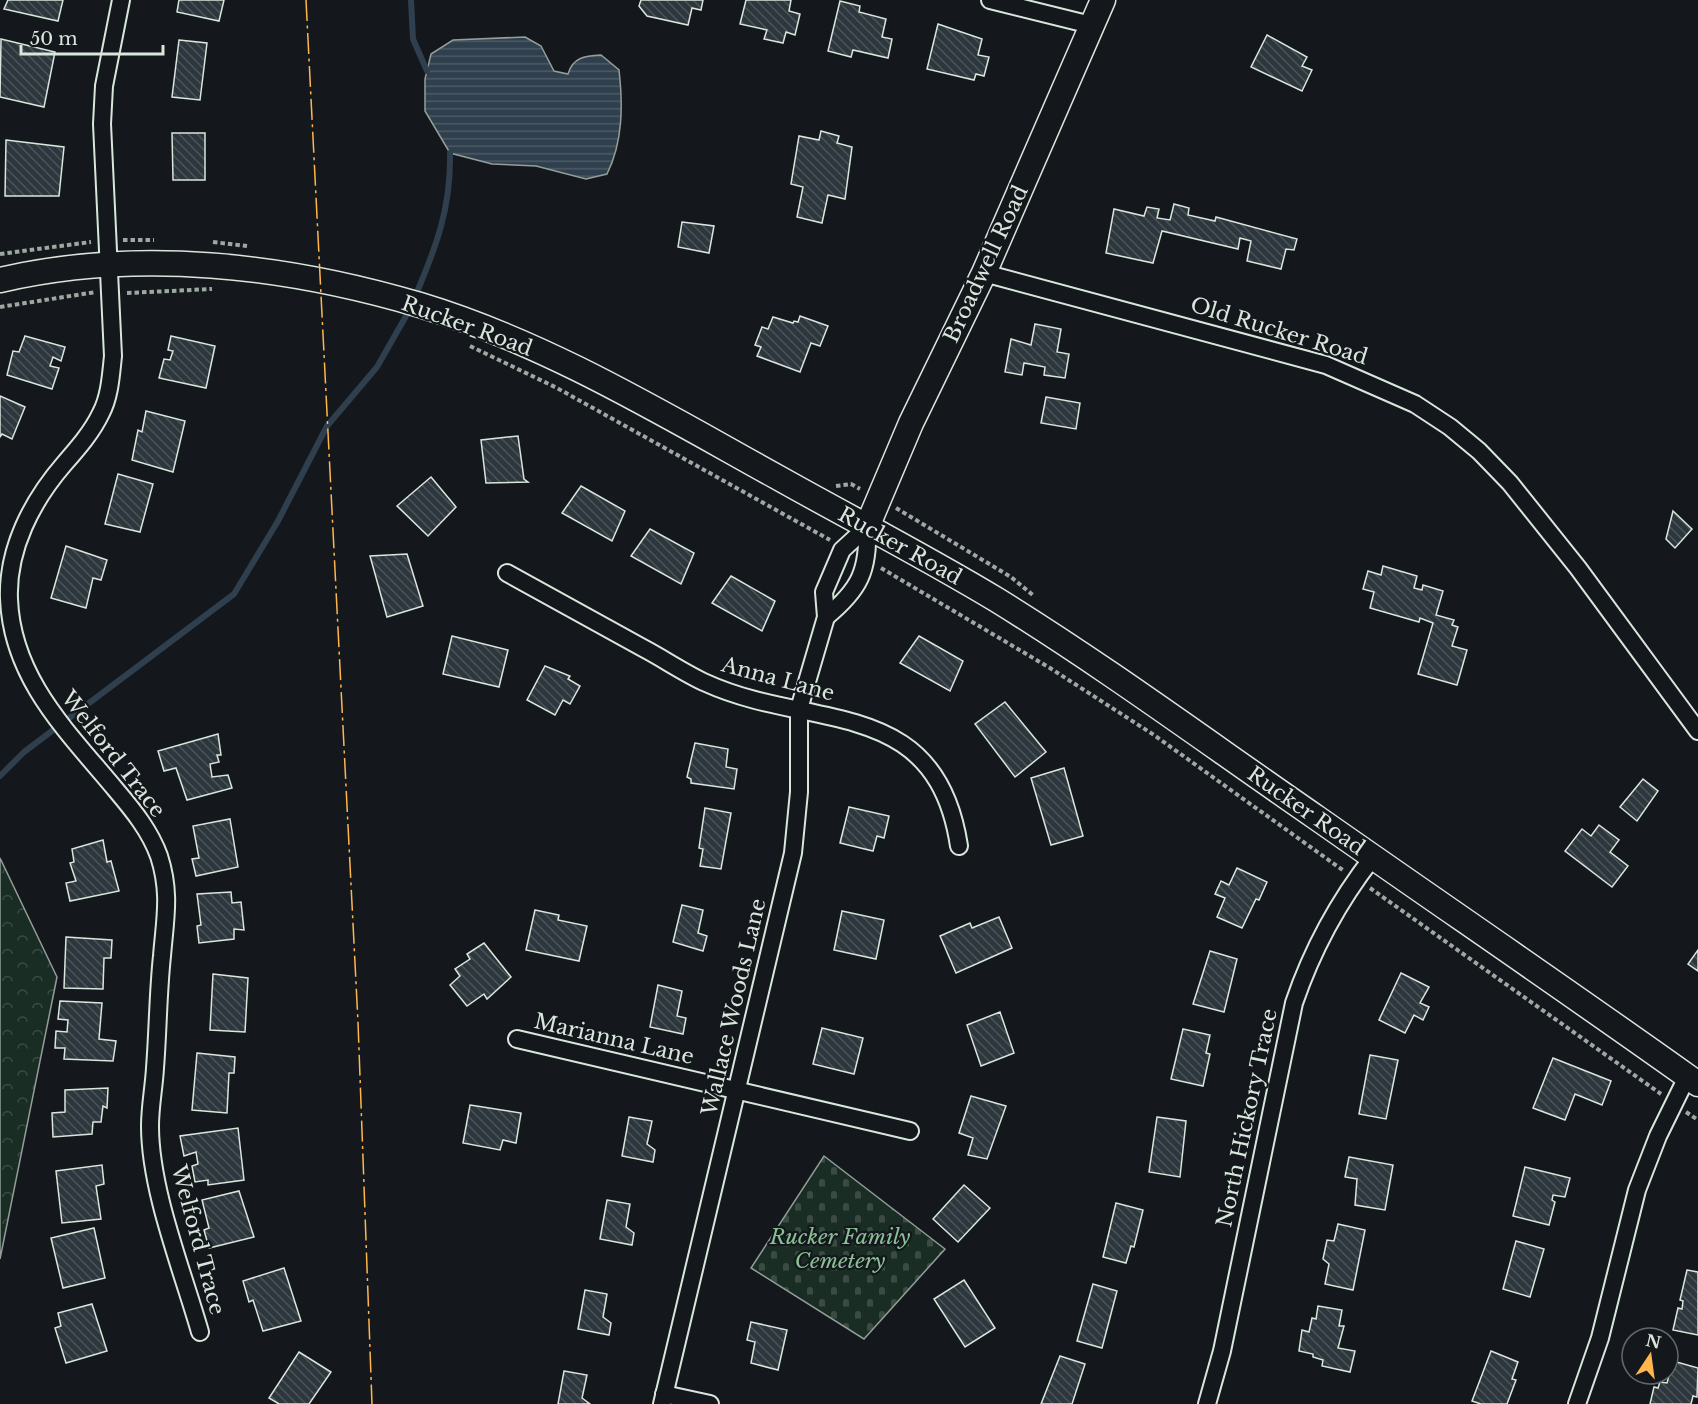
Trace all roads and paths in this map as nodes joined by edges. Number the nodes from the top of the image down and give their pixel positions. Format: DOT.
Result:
graph roads {
  1 [pos="121,0"];
  2 [pos="990,0"];
  3 [pos="1103,0"];
  4 [pos="1091,25"];
  5 [pos="108,264"];
  6 [pos="984,273"];
  7 [pos="0,280"];
  8 [pos="213,289"];
  9 [pos="110,293"];
  10 [pos="0,307"];
  11 [pos="462,341"];
  12 [pos="867,527"];
  13 [pos="845,549"];
  14 [pos="867,561"];
  15 [pos="507,573"];
  16 [pos="826,617"];
  17 [pos="799,709"];
  18 [pos="1698,731"];
  19 [pos="959,846"];
  20 [pos="1372,857"];
  21 [pos="1356,879"];
  22 [pos="517,1039"];
  23 [pos="1693,1081"];
  24 [pos="737,1092"];
  25 [pos="1673,1102"];
  26 [pos="1698,1120"];
  27 [pos="910,1131"];
  28 [pos="200,1332"];
  29 [pos="663,1399"];
  30 [pos="710,1404"];
  31 [pos="1208,1404"];
  32 [pos="1577,1404"];
  1 -- 5 [label="street, Welford Trace"];
  2 -- 4 [label="street"];
  3 -- 4 [label="main road, Broadwell Road"];
  4 -- 6 [label="main road, Broadwell Road"];
  5 -- 7 [label="main road, Rucker Road"];
  5 -- 9 [label="street, Welford Trace"];
  5 -- 12 [label="main road, Rucker Road"];
  6 -- 12 [label="main road, Broadwell Road"];
  6 -- 18 [label="street, Old Rucker Road"];
  8 -- 9 [label="path"];
  9 -- 10 [label="path"];
  9 -- 28 [label="street, Welford Trace"];
  11 -- 13 [label="path"];
  12 -- 13 [label="street, Wallace Woods Lane"];
  12 -- 14 [label="street"];
  12 -- 20 [label="main road, Rucker Road"];
  13 -- 16 [label="street, Wallace Woods Lane"];
  14 -- 16 [label="street"];
  14 -- 21 [label="path"];
  15 -- 17 [label="street, Anna Lane"];
  16 -- 17 [label="street, Wallace Woods Lane"];
  17 -- 19 [label="street, Anna Lane"];
  17 -- 24 [label="street, Wallace Woods Lane"];
  20 -- 21 [label="street, North Hickory Trace"];
  20 -- 23 [label="main road, Rucker Road"];
  21 -- 25 [label="path"];
  21 -- 31 [label="street, North Hickory Trace"];
  22 -- 24 [label="street, Marianna Lane"];
  23 -- 25 [label="street"];
  24 -- 27 [label="street, Marianna Lane"];
  24 -- 29 [label="street, Wallace Woods Lane"];
  25 -- 26 [label="path"];
  25 -- 32 [label="street"];
  29 -- 30 [label="street"];
}
